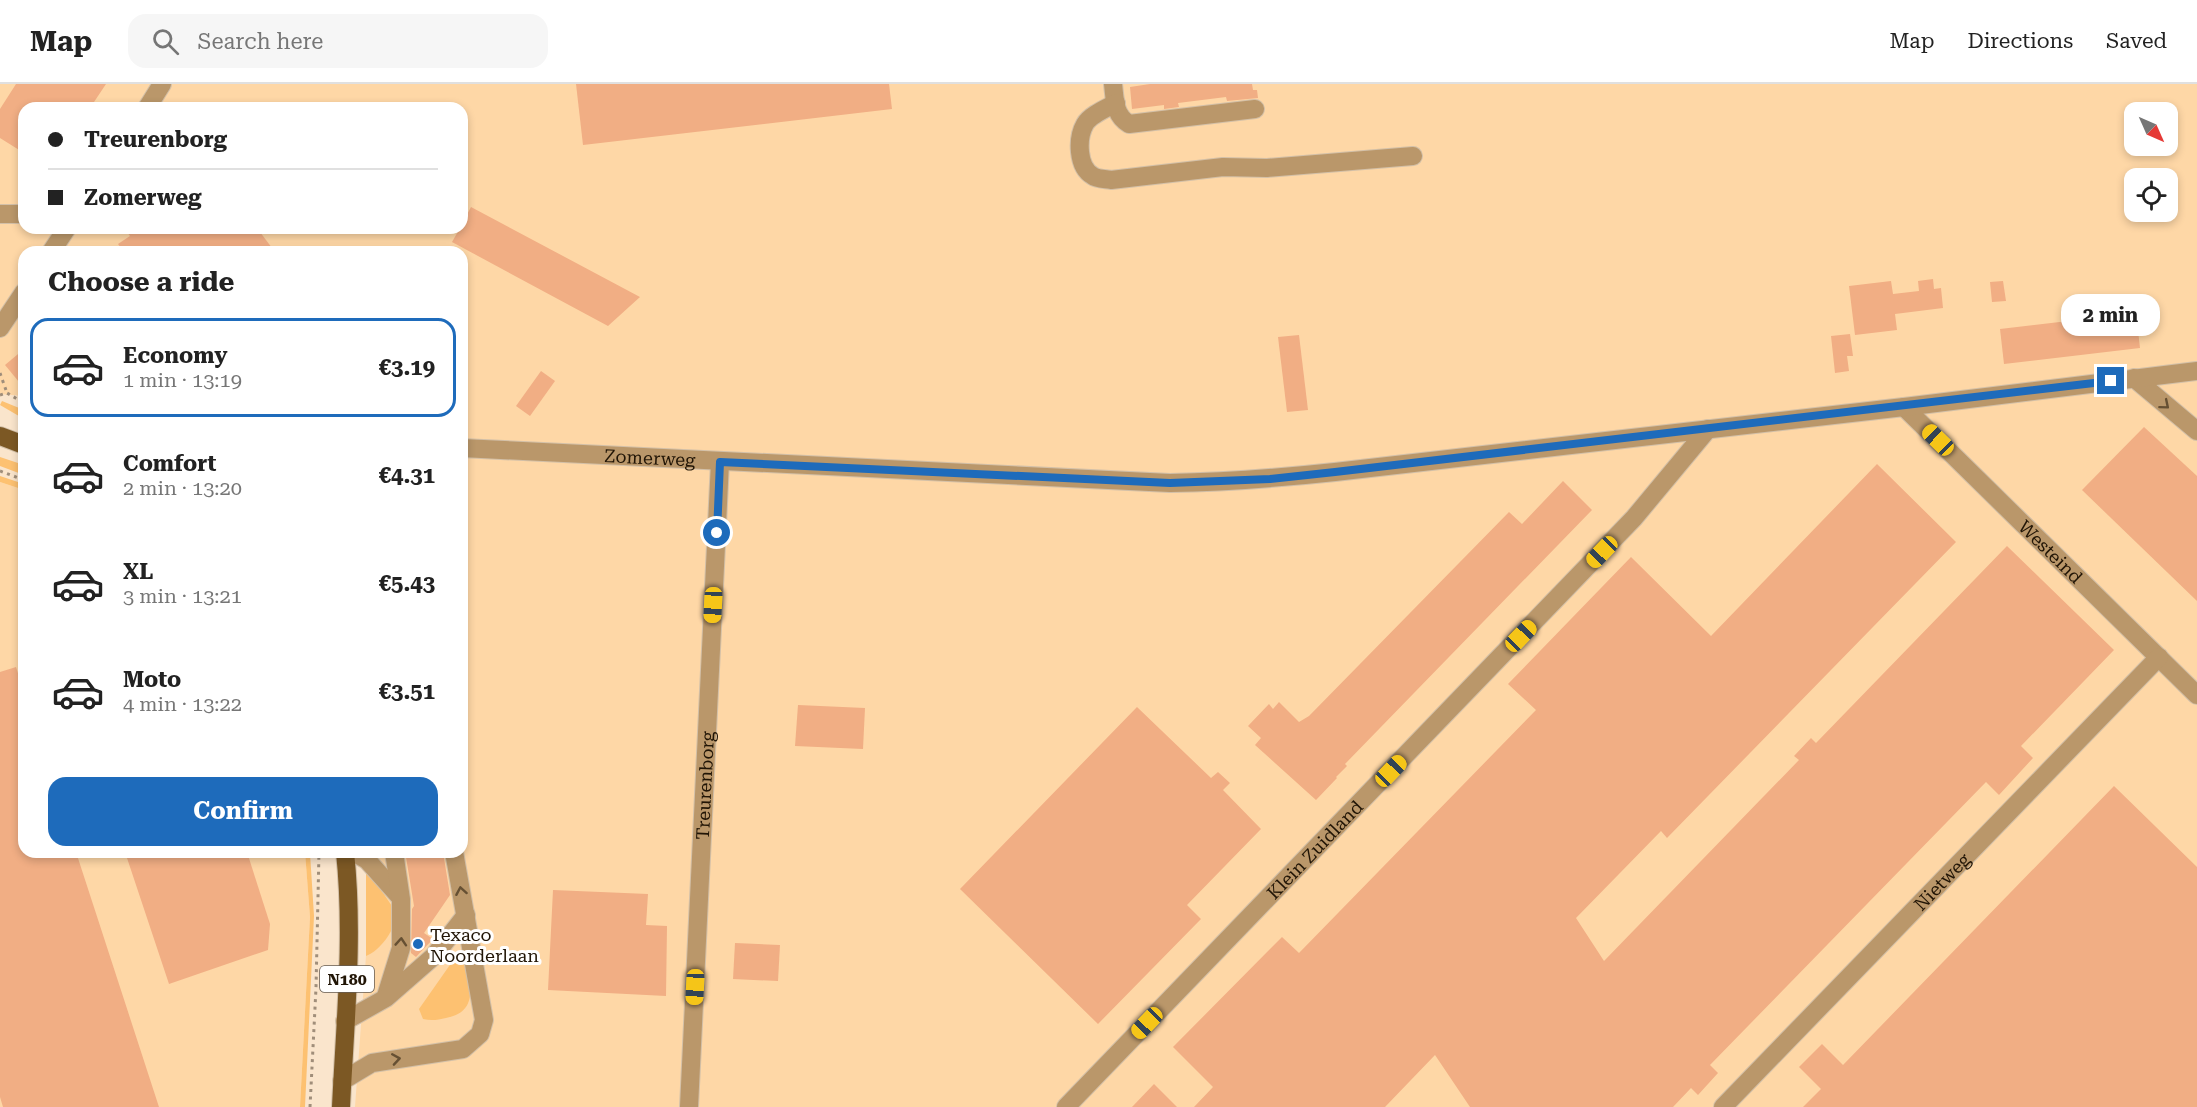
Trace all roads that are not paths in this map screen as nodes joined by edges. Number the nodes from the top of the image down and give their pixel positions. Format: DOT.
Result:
graph roads {
  1 [pos="162,84"];
  2 [pos="1113,84"];
  3 [pos="151,102"];
  4 [pos="1116,103"];
  5 [pos="1255,109"];
  6 [pos="1413,156"];
  7 [pos="0,214"];
  8 [pos="18,214"];
  9 [pos="18,301"];
  10 [pos="0,328"];
  11 [pos="2197,371"];
  12 [pos="2134,378"];
  13 [pos="1904,407"];
  14 [pos="1708,429"];
  15 [pos="2196,430"];
  16 [pos="0,436"];
  17 [pos="18,443"];
  18 [pos="468,448"];
  19 [pos="720,462"];
  20 [pos="2159,657"];
  21 [pos="2197,695"];
  22 [pos="346,858"];
  23 [pos="362,858"];
  24 [pos="395,858"];
  25 [pos="455,858"];
  26 [pos="401,899"];
  27 [pos="465,915"];
  28 [pos="386,998"];
  29 [pos="345,1021"];
  30 [pos="342,1081"];
  31 [pos="341,1107"];
  32 [pos="689,1107"];
  33 [pos="1066,1107"];
  34 [pos="1724,1107"];
  1 -- 3 [label="street"];
  2 -- 4 [label="street"];
  4 -- 5 [label="street"];
  4 -- 6 [label="street"];
  7 -- 8 [label="street"];
  9 -- 10 [label="street"];
  11 -- 12 [label="street, Zomerweg"];
  12 -- 13 [label="street, Zomerweg"];
  12 -- 15 [label="street, one-way"];
  13 -- 14 [label="street, Zomerweg"];
  13 -- 20 [label="street, Westeind"];
  14 -- 19 [label="street, Zomerweg"];
  14 -- 33 [label="street, Klein Zuidland"];
  16 -- 17 [label="main road"];
  18 -- 19 [label="street, Zomerweg"];
  19 -- 32 [label="street, Treurenborg"];
  20 -- 21 [label="street, Westeind"];
  20 -- 34 [label="street, Nietweg"];
  22 -- 29 [label="main road, N180"];
  23 -- 26 [label="street"];
  24 -- 26 [label="street"];
  27 -- 25 [label="street, one-way"];
  28 -- 26 [label="street, one-way"];
  27 -- 28 [label="street"];
  30 -- 27 [label="street, one-way"];
  28 -- 29 [label="street"];
  29 -- 30 [label="main road, N180"];
  30 -- 31 [label="main road, N180"];
}
